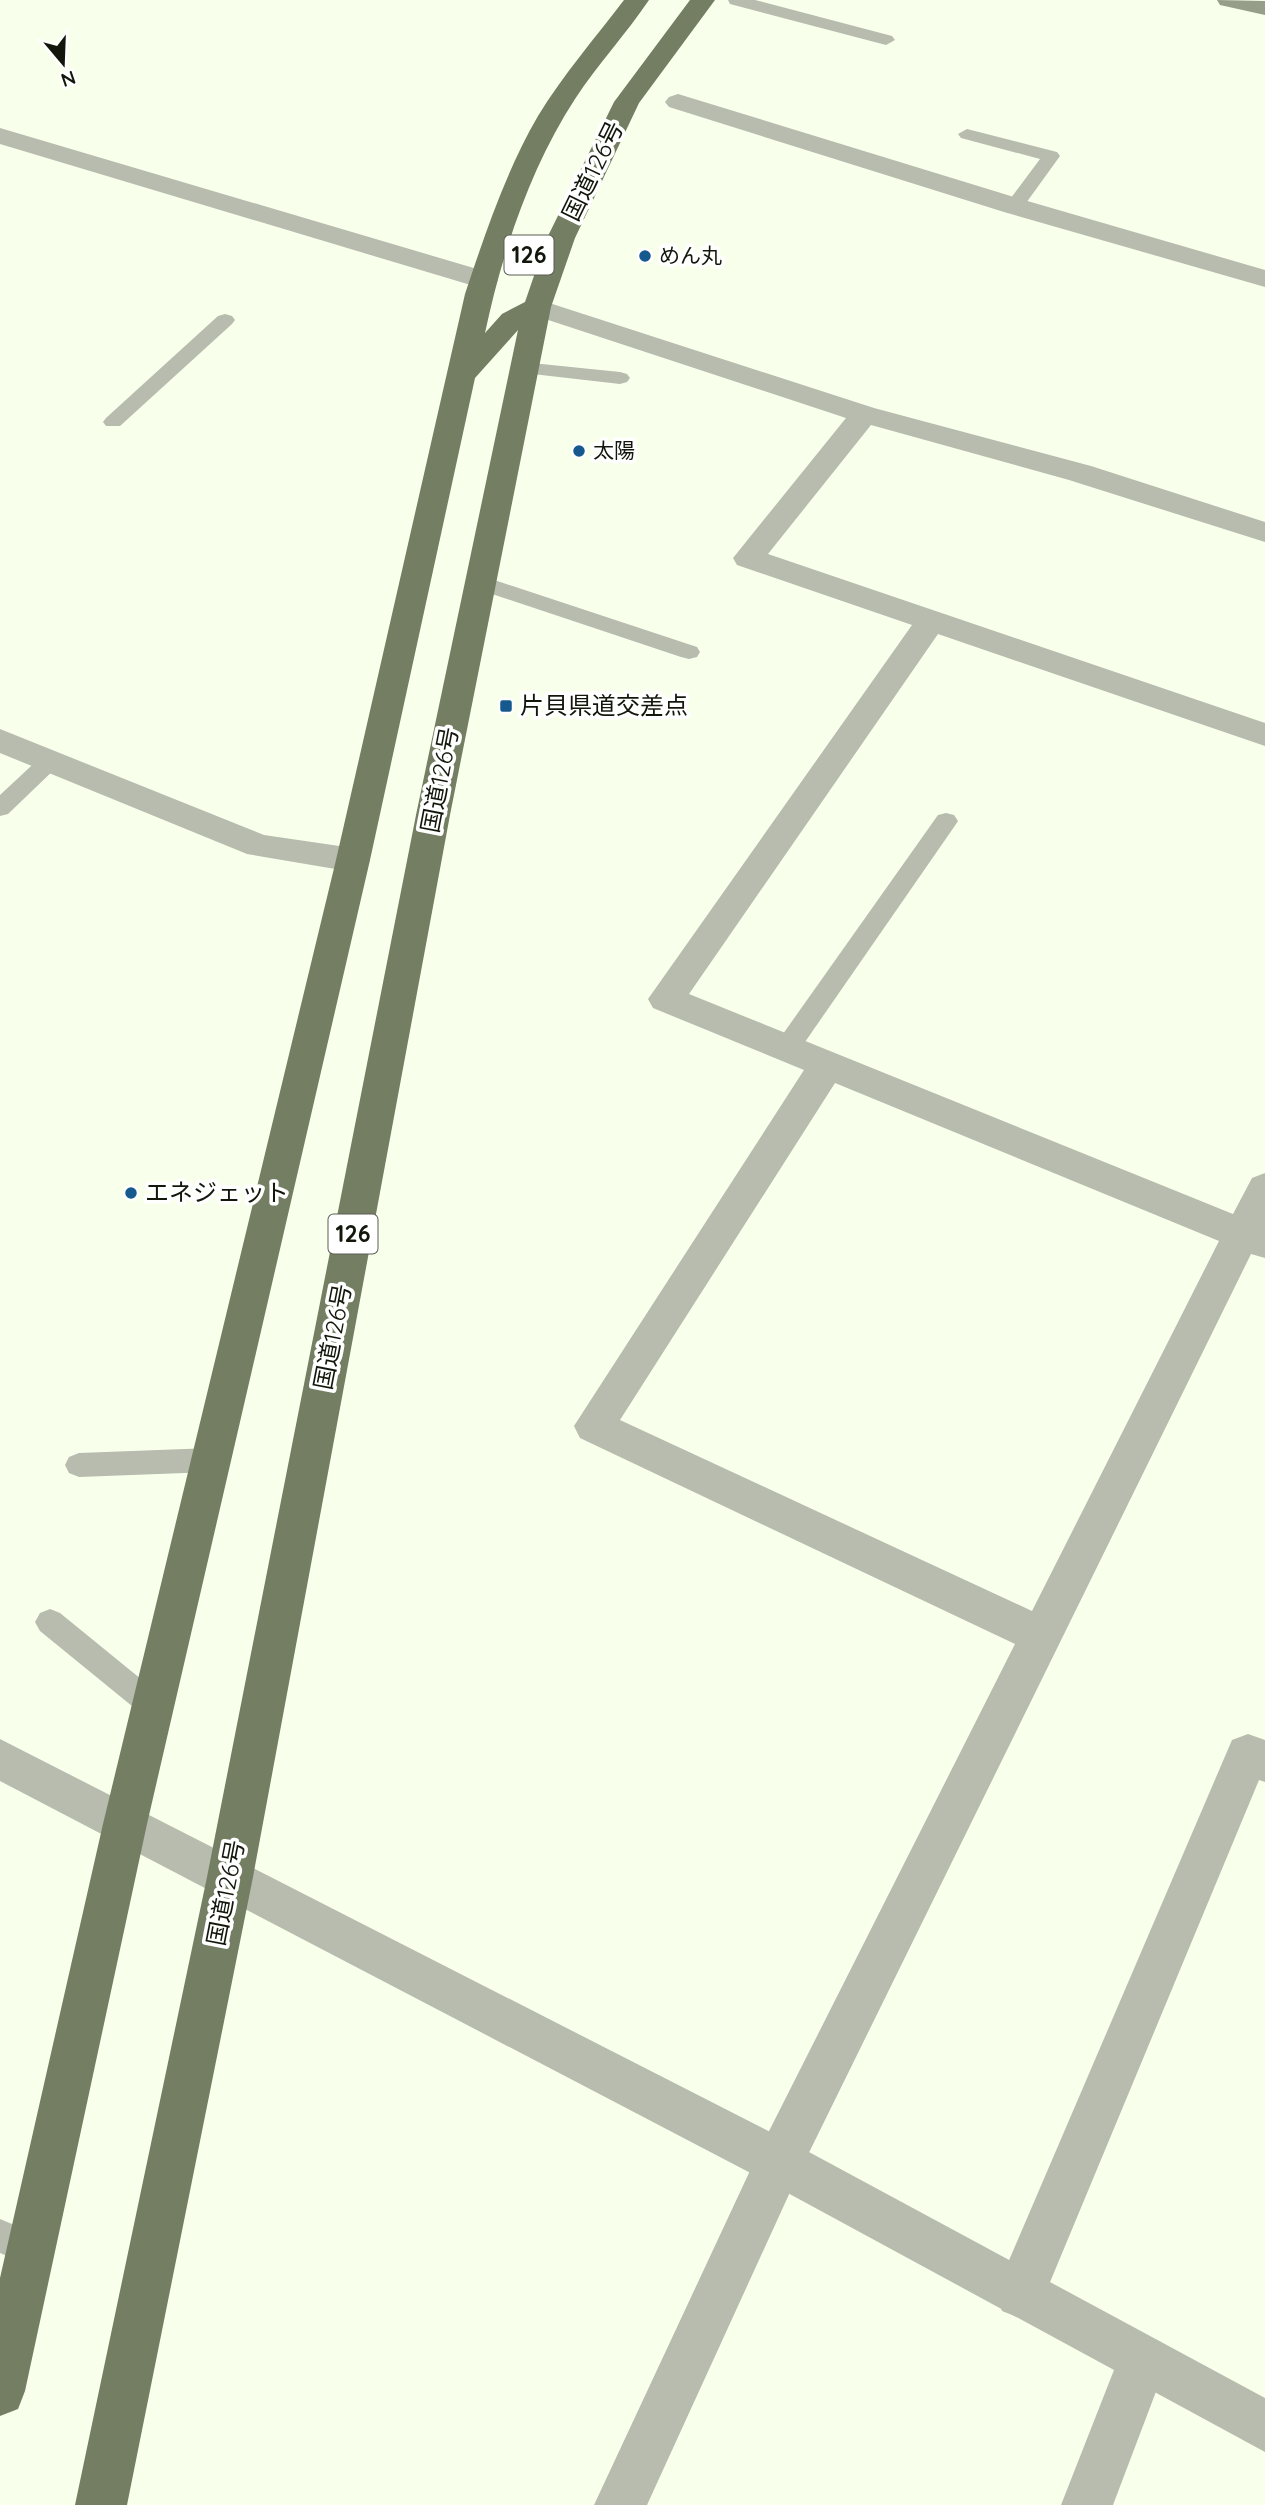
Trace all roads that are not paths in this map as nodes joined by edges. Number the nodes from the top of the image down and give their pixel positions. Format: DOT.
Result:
graph roads {
  1 [pos="637,0"];
  2 [pos="703,0"];
  3 [pos="736,0"];
  4 [pos="1229,0"];
  5 [pos="1265,8"];
  6 [pos="886,40"];
  7 [pos="678,102"];
  8 [pos="967,134"];
  9 [pos="0,136"];
  10 [pos="1014,206"];
  11 [pos="574,210"];
  12 [pos="500,279"];
  13 [pos="1265,279"];
  14 [pos="537,307"];
  15 [pos="225,320"];
  16 [pos="522,368"];
  17 [pos="460,377"];
  18 [pos="620,379"];
  19 [pos="864,414"];
  20 [pos="113,422"];
  21 [pos="1265,532"];
  22 [pos="480,582"];
  23 [pos="931,621"];
  24 [pos="689,652"];
  25 [pos="1265,735"];
  26 [pos="0,740"];
  27 [pos="51,761"];
  28 [pos="0,808"];
  29 [pos="946,821"];
  30 [pos="353,860"];
  31 [pos="786,1048"];
  32 [pos="827,1065"];
  33 [pos="1265,1188"];
  34 [pos="1254,1238"];
  35 [pos="211,1460"];
  36 [pos="79,1465"];
  37 [pos="50,1622"];
  38 [pos="1042,1636"];
  39 [pos="153,1706"];
  40 [pos="0,1759"];
  41 [pos="1265,1762"];
  42 [pos="125,1824"];
  43 [pos="230,1877"];
  44 [pos="779,2162"];
  45 [pos="16,2242"];
  46 [pos="1020,2293"];
  47 [pos="1143,2360"];
  48 [pos="0,2391"];
  49 [pos="1265,2426"];
  50 [pos="101,2505"];
  51 [pos="620,2505"];
  52 [pos="1087,2505"];
  1 -- 12 [label="highway, 126"];
  2 -- 11 [label="highway, 国道126号 / 126"];
  3 -- 6 [label="lane"];
  4 -- 5 [label="main road"];
  7 -- 10 [label="street"];
  8 -- 10 [label="lane"];
  9 -- 12 [label="street"];
  10 -- 13 [label="street"];
  11 -- 12 [label="highway, 126"];
  11 -- 14 [label="highway, 国道126号 / 126"];
  12 -- 17 [label="highway, 126"];
  14 -- 16 [label="highway, 国道126号 / 126"];
  14 -- 17 [label="highway, 126"];
  14 -- 19 [label="street"];
  15 -- 20 [label="lane"];
  16 -- 18 [label="lane"];
  16 -- 22 [label="highway, 国道126号 / 126"];
  17 -- 30 [label="highway, 126"];
  19 -- 21 [label="street"];
  19 -- 23 [label="street"];
  22 -- 24 [label="lane"];
  22 -- 43 [label="highway, 国道126号 / 126"];
  23 -- 25 [label="street"];
  23 -- 31 [label="street"];
  26 -- 27 [label="street"];
  27 -- 28 [label="lane"];
  27 -- 30 [label="street"];
  29 -- 31 [label="lane"];
  30 -- 35 [label="highway, 126"];
  31 -- 32 [label="street"];
  32 -- 34 [label="street"];
  32 -- 38 [label="street"];
  33 -- 34 [label="street"];
  34 -- 38 [label="street"];
  35 -- 36 [label="lane"];
  35 -- 39 [label="highway, 126"];
  37 -- 39 [label="lane"];
  38 -- 44 [label="street"];
  39 -- 42 [label="highway, 126"];
  40 -- 42 [label="street"];
  41 -- 46 [label="street"];
  42 -- 43 [label="street"];
  42 -- 45 [label="highway, 126"];
  43 -- 44 [label="street"];
  43 -- 50 [label="highway, 国道126号 / 126"];
  44 -- 46 [label="street"];
  44 -- 51 [label="street"];
  45 -- 48 [label="highway, 126"];
  46 -- 47 [label="street"];
  47 -- 49 [label="street"];
  47 -- 52 [label="street"];
}
